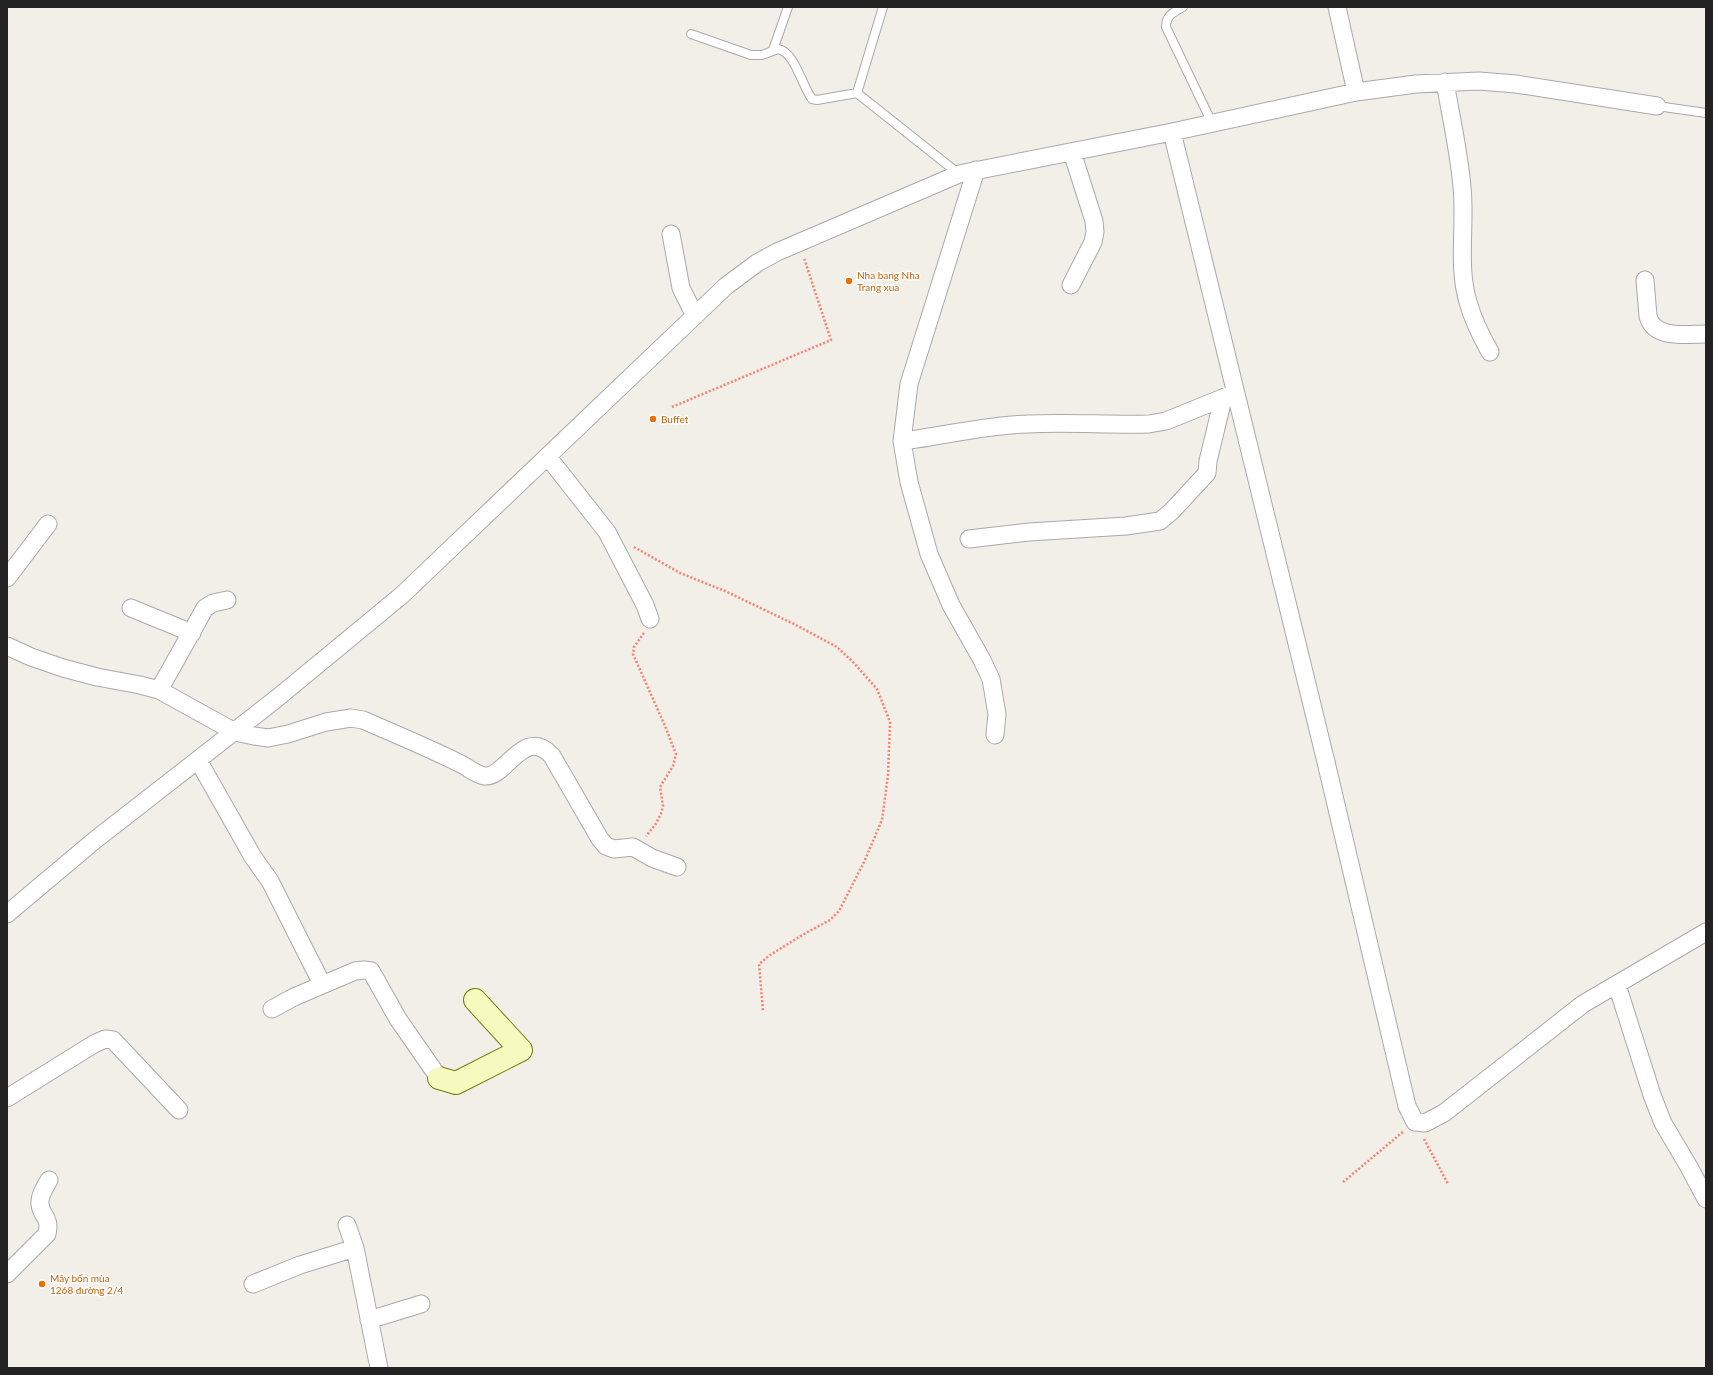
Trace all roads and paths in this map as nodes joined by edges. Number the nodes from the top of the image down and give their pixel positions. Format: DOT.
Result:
graph roads {
  1 [pos="788,7"];
  2 [pos="884,7"];
  3 [pos="1183,7"];
  4 [pos="1337,7"];
  5 [pos="691,34"];
  6 [pos="773,50"];
  7 [pos="1445,82"];
  8 [pos="1356,92"];
  9 [pos="858,93"];
  10 [pos="1657,106"];
  11 [pos="1706,113"];
  12 [pos="1212,123"];
  13 [pos="1172,132"];
  14 [pos="1072,152"];
  15 [pos="976,170"];
  16 [pos="959,174"];
  17 [pos="671,234"];
  18 [pos="798,243"];
  19 [pos="1644,280"];
  20 [pos="1071,285"];
  21 [pos="695,316"];
  22 [pos="1706,334"];
  23 [pos="1490,352"];
  24 [pos="1229,396"];
  25 [pos="672,407"];
  26 [pos="902,441"];
  27 [pos="548,457"];
  28 [pos="48,524"];
  29 [pos="607,532"];
  30 [pos="969,538"];
  31 [pos="7,578"];
  32 [pos="227,600"];
  33 [pos="131,608"];
  34 [pos="650,619"];
  35 [pos="192,633"];
  36 [pos="7,646"];
  37 [pos="159,690"];
  38 [pos="235,732"];
  39 [pos="995,735"];
  40 [pos="198,760"];
  41 [pos="633,847"];
  42 [pos="677,867"];
  43 [pos="7,914"];
  44 [pos="1706,932"];
  45 [pos="322,984"];
  46 [pos="1617,985"];
  47 [pos="475,1000"];
  48 [pos="272,1009"];
  49 [pos="763,1011"];
  50 [pos="439,1078"];
  51 [pos="7,1098"];
  52 [pos="179,1110"];
  53 [pos="1415,1122"];
  54 [pos="49,1180"];
  55 [pos="1343,1182"];
  56 [pos="1448,1184"];
  57 [pos="1706,1199"];
  58 [pos="347,1225"];
  59 [pos="355,1248"];
  60 [pos="7,1274"];
  61 [pos="253,1284"];
  62 [pos="421,1304"];
  63 [pos="369,1320"];
  64 [pos="379,1368"];
  1 -- 6 [label="lane"];
  2 -- 9 [label="lane"];
  3 -- 12 [label="lane"];
  4 -- 8 [label="street"];
  5 -- 6 [label="lane"];
  6 -- 9 [label="lane"];
  7 -- 8 [label="street"];
  7 -- 10 [label="street"];
  7 -- 23 [label="street"];
  8 -- 12 [label="street"];
  9 -- 16 [label="lane"];
  10 -- 11 [label="lane"];
  12 -- 13 [label="street"];
  13 -- 14 [label="street"];
  13 -- 24 [label="street"];
  14 -- 15 [label="street"];
  14 -- 20 [label="street"];
  15 -- 16 [label="street"];
  15 -- 26 [label="street"];
  16 -- 18 [label="street"];
  17 -- 21 [label="street"];
  18 -- 21 [label="street"];
  18 -- 25 [label="path"];
  19 -- 22 [label="street"];
  21 -- 27 [label="street"];
  24 -- 26 [label="street"];
  24 -- 30 [label="street"];
  24 -- 53 [label="street"];
  26 -- 39 [label="street"];
  27 -- 29 [label="street"];
  27 -- 38 [label="street"];
  28 -- 31 [label="street"];
  29 -- 34 [label="street"];
  29 -- 49 [label="path"];
  32 -- 35 [label="street"];
  33 -- 35 [label="street"];
  34 -- 41 [label="path"];
  35 -- 37 [label="street"];
  36 -- 37 [label="street"];
  37 -- 38 [label="street"];
  38 -- 40 [label="street"];
  38 -- 41 [label="street"];
  40 -- 43 [label="street"];
  40 -- 45 [label="street"];
  41 -- 42 [label="street"];
  44 -- 46 [label="street"];
  45 -- 48 [label="street"];
  45 -- 50 [label="street"];
  46 -- 53 [label="street"];
  46 -- 57 [label="street"];
  47 -- 50 [label="main road"];
  51 -- 52 [label="street"];
  53 -- 55 [label="path"];
  53 -- 56 [label="path"];
  54 -- 60 [label="street"];
  58 -- 59 [label="street"];
  59 -- 61 [label="street"];
  59 -- 63 [label="street"];
  62 -- 63 [label="street"];
  63 -- 64 [label="street"];
}
